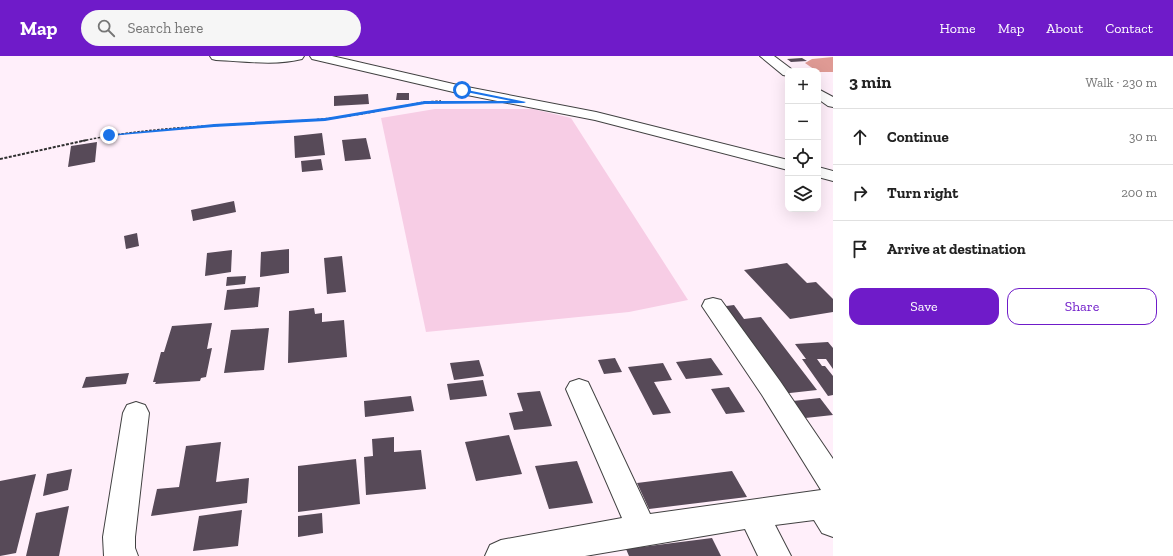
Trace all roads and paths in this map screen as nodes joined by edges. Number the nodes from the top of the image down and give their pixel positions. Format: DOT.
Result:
graph roads {
  1 [pos="216,56"];
  2 [pos="298,56"];
  3 [pos="316,56"];
  4 [pos="766,56"];
  5 [pos="785,70"];
  6 [pos="833,88"];
  7 [pos="821,89"];
  8 [pos="821,95"];
  9 [pos="443,101"];
  10 [pos="833,103"];
  11 [pos="0,159"];
  12 [pos="785,164"];
  13 [pos="821,173"];
  14 [pos="833,176"];
  15 [pos="713,306"];
  16 [pos="579,388"];
  17 [pos="136,413"];
  18 [pos="830,503"];
  19 [pos="753,513"];
  20 [pos="642,530"];
  21 [pos="122,556"];
  22 [pos="501,556"];
  23 [pos="775,556"];
  1 -- 2 [label="street"];
  3 -- 12 [label="street"];
  4 -- 5 [label="street"];
  6 -- 7 [label="street"];
  8 -- 10 [label="street"];
  9 -- 11 [label="path"];
  13 -- 14 [label="street"];
  15 -- 18 [label="street"];
  16 -- 20 [label="street"];
  17 -- 21 [label="street"];
  18 -- 19 [label="street"];
  19 -- 20 [label="street"];
  19 -- 23 [label="street"];
  20 -- 22 [label="street"];
}
